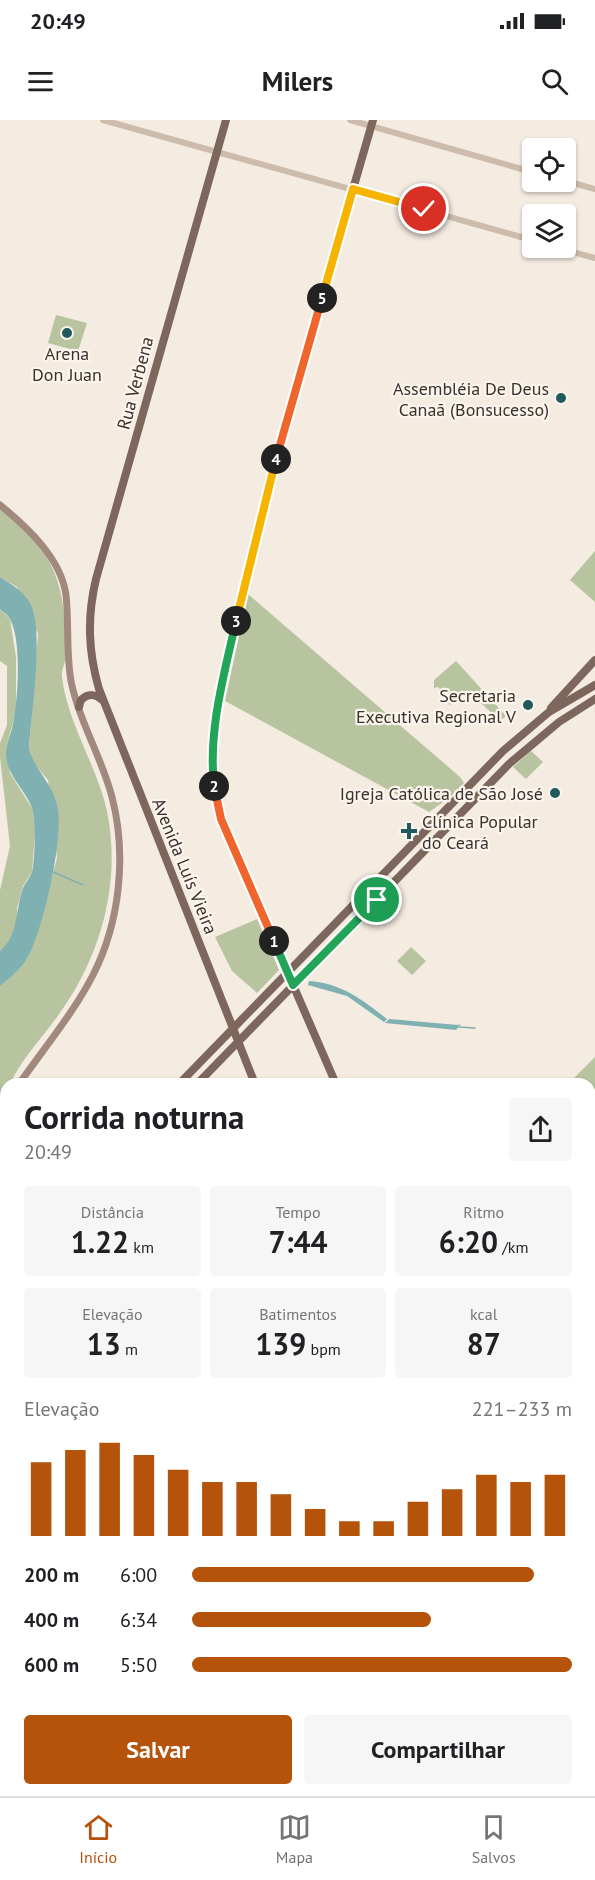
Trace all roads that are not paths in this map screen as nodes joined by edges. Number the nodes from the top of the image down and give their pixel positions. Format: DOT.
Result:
graph roads {
  1 [pos="103,120"];
  2 [pos="226,120"];
  3 [pos="350,120"];
  4 [pos="372,123"];
  5 [pos="217,151"];
  6 [pos="522,169"];
  7 [pos="576,184"];
  8 [pos="353,189"];
  9 [pos="595,189"];
  10 [pos="522,237"];
  11 [pos="576,253"];
  12 [pos="595,258"];
  13 [pos="0,505"];
  14 [pos="91,657"];
  15 [pos="595,660"];
  16 [pos="595,687"];
  17 [pos="595,699"];
  18 [pos="104,702"];
  19 [pos="584,706"];
  20 [pos="79,707"];
  21 [pos="549,712"];
  22 [pos="288,973"];
  23 [pos="293,985"];
  24 [pos="233,1029"];
  25 [pos="238,1043"];
  26 [pos="23,1078"];
  27 [pos="185,1078"];
  28 [pos="203,1078"];
  29 [pos="253,1078"];
  30 [pos="333,1078"];
  1 -- 5 [label="street"];
  2 -- 5 [label="main road, Rua Verbena"];
  3 -- 4 [label="street"];
  4 -- 6 [label="street"];
  4 -- 8 [label="main road"];
  5 -- 8 [label="street"];
  5 -- 14 [label="main road, Rua Verbena"];
  7 -- 9 [label="street"];
  8 -- 10 [label="street"];
  8 -- 22 [label="main road"];
  11 -- 12 [label="street"];
  13 -- 20 [label="main road"];
  14 -- 18 [label="main road, Avenida Luís Vieira"];
  15 -- 21 [label="main road"];
  16 -- 19 [label="main road"];
  16 -- 21 [label="main road"];
  17 -- 19 [label="main road"];
  18 -- 20 [label="main road"];
  18 -- 24 [label="main road, Avenida Luís Vieira"];
  19 -- 23 [label="main road"];
  20 -- 26 [label="main road"];
  21 -- 22 [label="main road"];
  22 -- 23 [label="main road"];
  22 -- 24 [label="main road"];
  23 -- 25 [label="main road"];
  23 -- 30 [label="main road"];
  24 -- 25 [label="main road, Avenida Luís Vieira"];
  24 -- 27 [label="main road"];
  25 -- 28 [label="main road"];
  25 -- 29 [label="main road, Avenida Luís Vieira"];
}
